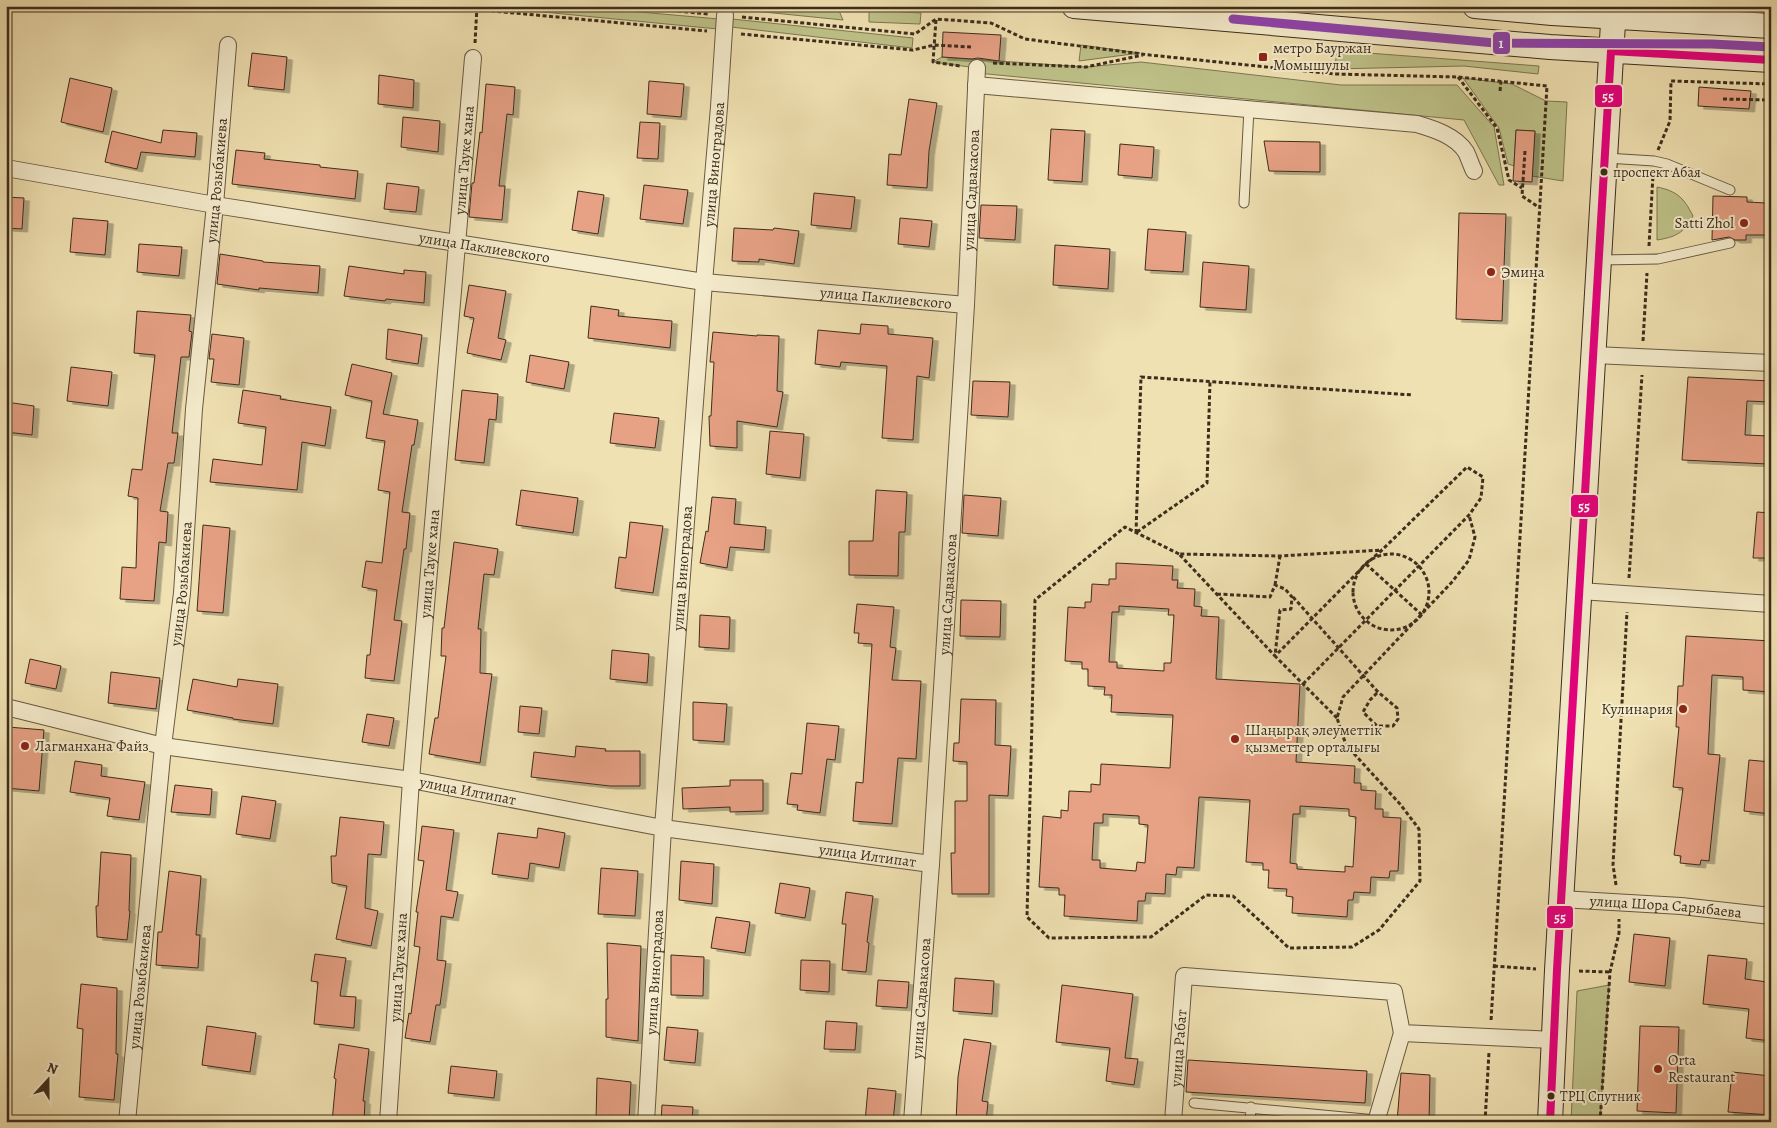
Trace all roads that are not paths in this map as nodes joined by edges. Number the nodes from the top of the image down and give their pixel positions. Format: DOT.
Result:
graph roads {
  1 [pos="1074,6"];
  2 [pos="1475,6"];
  3 [pos="1614,11"];
  4 [pos="724,15"];
  5 [pos="1771,26"];
  6 [pos="228,44"];
  7 [pos="1611,51"];
  8 [pos="474,58"];
  9 [pos="1771,60"];
  10 [pos="977,68"];
  11 [pos="976,85"];
  12 [pos="1250,109"];
  13 [pos="1605,158"];
  14 [pos="6,168"];
  15 [pos="1474,171"];
  16 [pos="1730,190"];
  17 [pos="1244,203"];
  18 [pos="215,205"];
  19 [pos="457,243"];
  20 [pos="1730,244"];
  21 [pos="1600,260"];
  22 [pos="704,282"];
  23 [pos="966,305"];
  24 [pos="1594,355"];
  25 [pos="1771,363"];
  26 [pos="1580,591"];
  27 [pos="1771,604"];
  28 [pos="6,707"];
  29 [pos="162,746"];
  30 [pos="411,780"];
  31 [pos="663,828"];
  32 [pos="931,864"];
  33 [pos="1561,898"];
  34 [pos="1771,916"];
  35 [pos="1402,1032"];
  36 [pos="1554,1040"];
  37 [pos="1194,1103"];
  38 [pos="1251,1107"];
  39 [pos="1376,1121"];
  40 [pos="127,1122"];
  41 [pos="388,1122"];
  42 [pos="646,1122"];
  43 [pos="912,1122"];
  44 [pos="1173,1122"];
  45 [pos="1250,1122"];
  46 [pos="1550,1122"];
  1 -- 7 [label="main road"];
  2 -- 3 [label="main road"];
  3 -- 5 [label="main road"];
  3 -- 7 [label="main road"];
  4 -- 22 [label="street, улица Виноградова"];
  6 -- 18 [label="street, улица Розыбакиева"];
  7 -- 9 [label="main road"];
  7 -- 13 [label="main road"];
  8 -- 19 [label="street, улица Тауке хана"];
  10 -- 11 [label="street, улица Садвакасова"];
  11 -- 12 [label="street"];
  11 -- 23 [label="street, улица Садвакасова"];
  12 -- 15 [label="street"];
  12 -- 17 [label="lane"];
  13 -- 16 [label="lane"];
  13 -- 21 [label="main road"];
  14 -- 18 [label="street, улица Паклиевского"];
  18 -- 19 [label="street, улица Паклиевского"];
  18 -- 29 [label="street, улица Розыбакиева"];
  19 -- 22 [label="street, улица Паклиевского"];
  19 -- 30 [label="street, улица Тауке хана"];
  20 -- 21 [label="lane"];
  21 -- 24 [label="main road"];
  22 -- 23 [label="street, улица Паклиевского"];
  22 -- 31 [label="street, улица Виноградова"];
  23 -- 32 [label="street, улица Садвакасова"];
  24 -- 25 [label="street"];
  24 -- 26 [label="main road"];
  26 -- 27 [label="street"];
  26 -- 33 [label="main road"];
  28 -- 29 [label="street, улица Илтипат"];
  29 -- 30 [label="street, улица Илтипат"];
  29 -- 40 [label="street, улица Розыбакиева"];
  30 -- 31 [label="street, улица Илтипат"];
  30 -- 41 [label="street, улица Тауке хана"];
  31 -- 32 [label="street, улица Илтипат"];
  31 -- 42 [label="street, улица Виноградова"];
  32 -- 43 [label="street, улица Садвакасова"];
  33 -- 34 [label="street, улица Шора Сарыбаева"];
  33 -- 36 [label="main road"];
  35 -- 36 [label="street"];
  35 -- 39 [label="street"];
  35 -- 44 [label="street, улица Рабат"];
  36 -- 46 [label="main road"];
  37 -- 38 [label="lane"];
  38 -- 39 [label="lane"];
  38 -- 45 [label="lane"];
}
